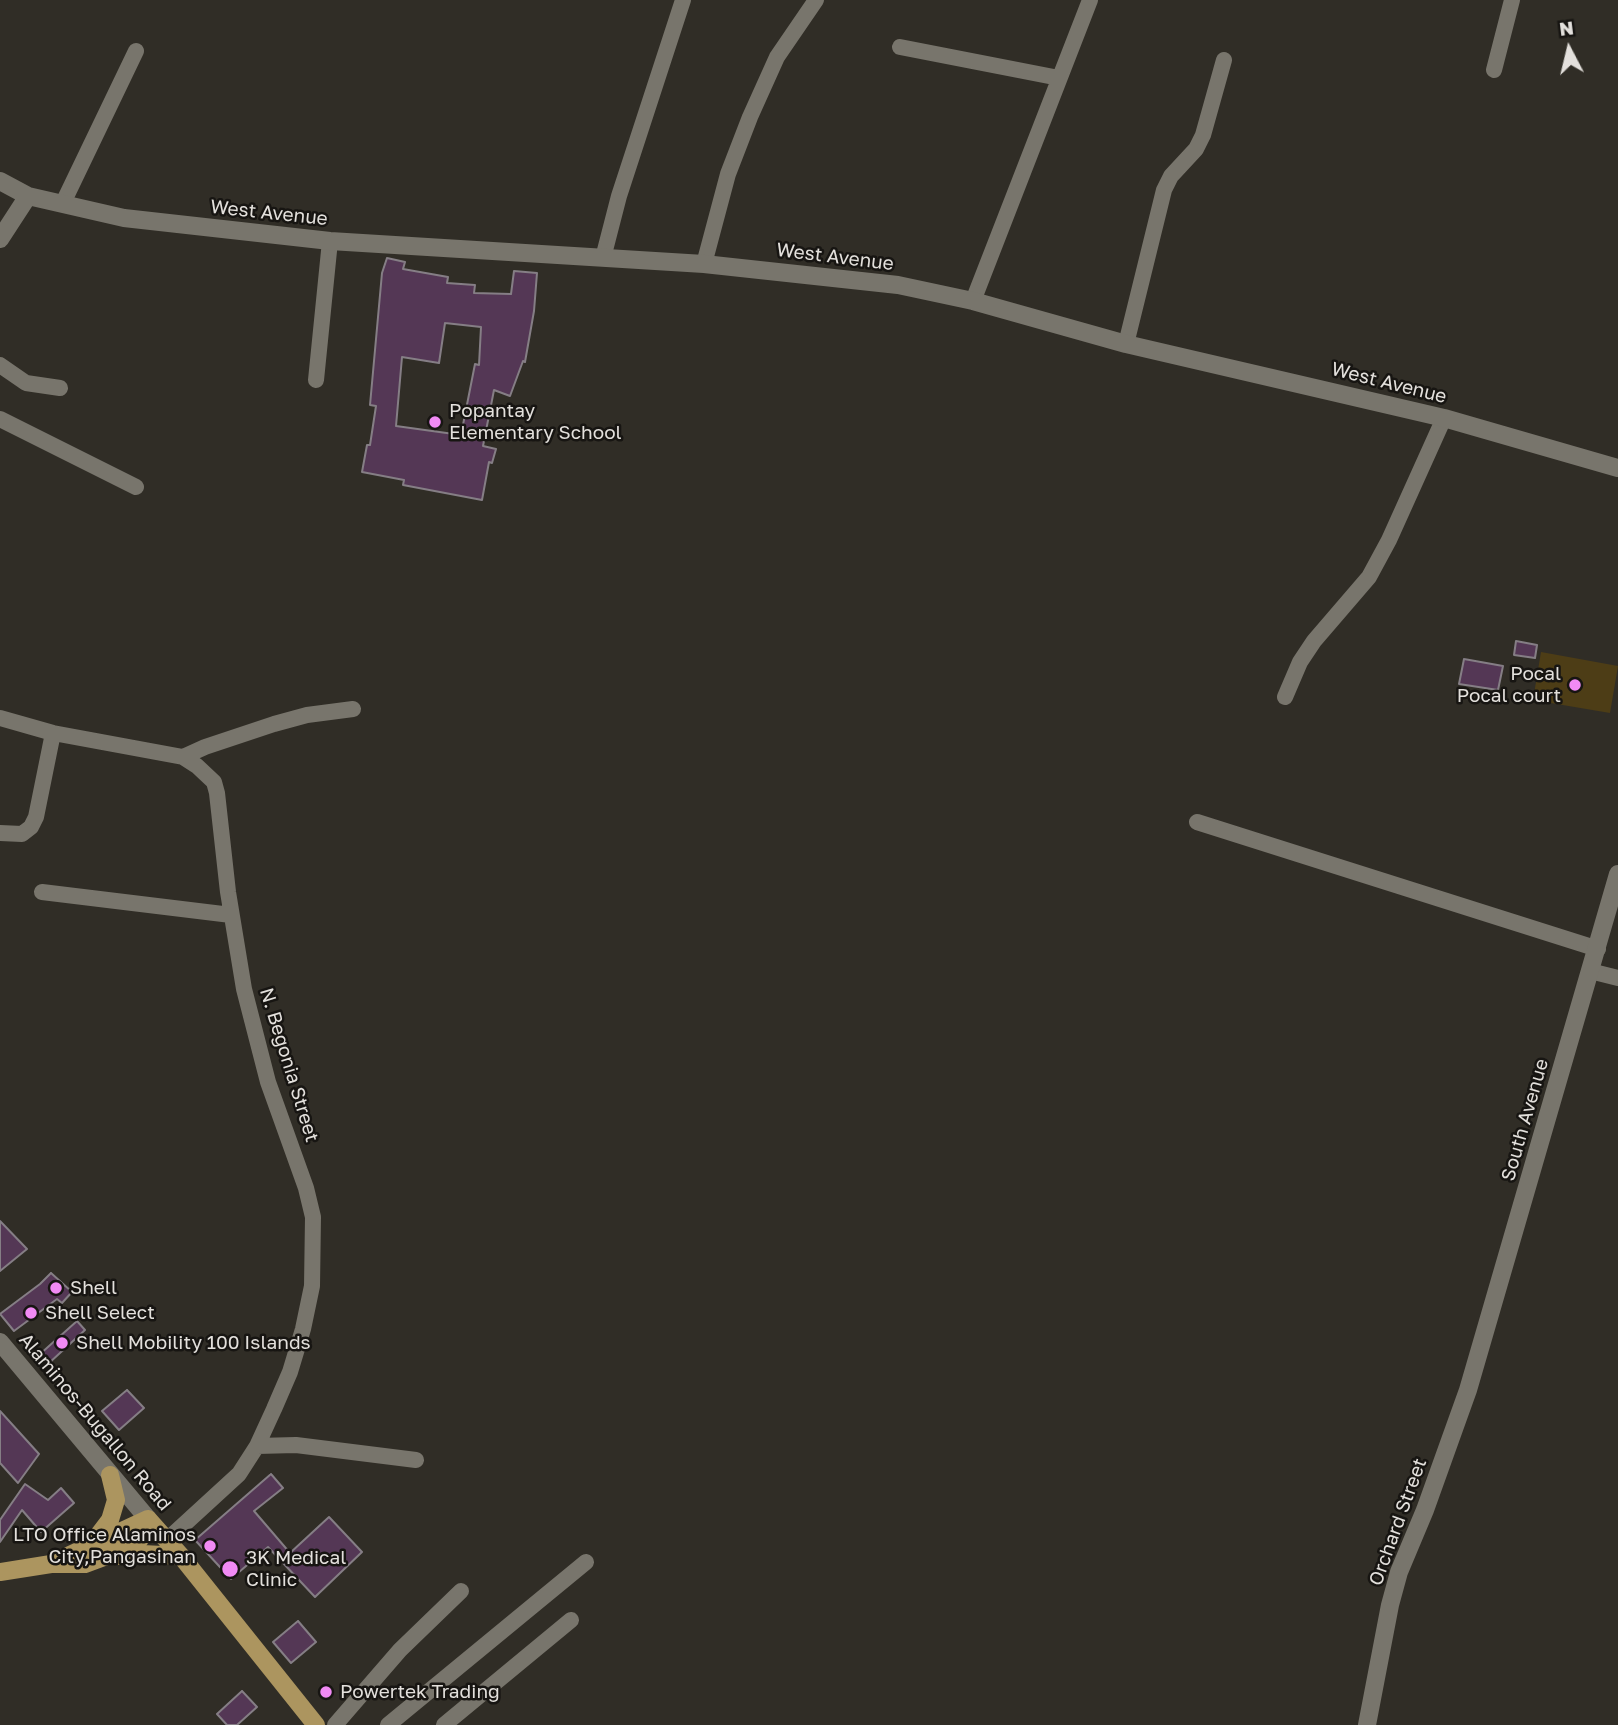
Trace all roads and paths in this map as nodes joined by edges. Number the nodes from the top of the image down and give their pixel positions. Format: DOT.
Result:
graph roads {
  1 [pos="683,0"];
  2 [pos="816,0"];
  3 [pos="1090,0"];
  4 [pos="1512,0"];
  5 [pos="900,47"];
  6 [pos="136,51"];
  7 [pos="1224,60"];
  8 [pos="1494,70"];
  9 [pos="1059,78"];
  10 [pos="0,181"];
  11 [pos="29,196"];
  12 [pos="63,203"];
  13 [pos="0,239"];
  14 [pos="330,241"];
  15 [pos="603,258"];
  16 [pos="704,264"];
  17 [pos="973,301"];
  18 [pos="1126,344"];
  19 [pos="0,365"];
  20 [pos="316,380"];
  21 [pos="60,388"];
  22 [pos="1444,418"];
  23 [pos="0,419"];
  24 [pos="1618,468"];
  25 [pos="136,487"];
  26 [pos="1285,696"];
  27 [pos="353,709"];
  28 [pos="0,718"];
  29 [pos="53,733"];
  30 [pos="183,757"];
  31 [pos="1197,822"];
  32 [pos="0,833"];
  33 [pos="1618,874"];
  34 [pos="42,892"];
  35 [pos="231,915"];
  36 [pos="1612,922"];
  37 [pos="1598,949"];
  38 [pos="1590,971"];
  39 [pos="1618,978"];
  40 [pos="0,1342"];
  41 [pos="1471,1377"];
  42 [pos="257,1446"];
  43 [pos="416,1460"];
  44 [pos="110,1475"];
  45 [pos="148,1518"];
  46 [pos="167,1540"];
  47 [pos="93,1542"];
  48 [pos="181,1556"];
  49 [pos="586,1562"];
  50 [pos="51,1564"];
  51 [pos="85,1564"];
  52 [pos="0,1572"];
  53 [pos="461,1591"];
  54 [pos="570,1620"];
  55 [pos="316,1725"];
  56 [pos="335,1725"];
  57 [pos="388,1725"];
  58 [pos="444,1725"];
  59 [pos="1367,1725"];
  1 -- 15 [label="street"];
  2 -- 16 [label="street"];
  3 -- 9 [label="street"];
  4 -- 8 [label="street"];
  5 -- 9 [label="street"];
  6 -- 12 [label="street"];
  7 -- 18 [label="street"];
  9 -- 17 [label="street"];
  10 -- 11 [label="street, West Avenue"];
  11 -- 12 [label="street, West Avenue"];
  11 -- 13 [label="street"];
  12 -- 14 [label="street, West Avenue"];
  14 -- 15 [label="street, West Avenue"];
  14 -- 20 [label="street"];
  15 -- 16 [label="street, West Avenue"];
  16 -- 17 [label="street, West Avenue"];
  17 -- 18 [label="street, West Avenue"];
  18 -- 22 [label="street, West Avenue"];
  19 -- 21 [label="street"];
  22 -- 24 [label="street, West Avenue"];
  22 -- 26 [label="street"];
  23 -- 25 [label="street"];
  27 -- 30 [label="street"];
  28 -- 29 [label="street, N. Begonia Street"];
  29 -- 30 [label="street, N. Begonia Street"];
  29 -- 32 [label="street"];
  30 -- 35 [label="street, N. Begonia Street"];
  31 -- 37 [label="street"];
  33 -- 36 [label="street, South Avenue"];
  34 -- 35 [label="street"];
  35 -- 42 [label="street, N. Begonia Street"];
  36 -- 37 [label="street, South Avenue"];
  37 -- 38 [label="street, South Avenue"];
  38 -- 39 [label="street"];
  38 -- 41 [label="street, South Avenue"];
  40 -- 44 [label="street, Alaminos-Bugallon Road"];
  41 -- 59 [label="street, Orchard Street"];
  42 -- 43 [label="street"];
  42 -- 46 [label="street, N. Begonia Street"];
  44 -- 45 [label="street, Alaminos-Bugallon Road"];
  44 -- 47 [label="main road"];
  45 -- 46 [label="main road, Alaminos-Bugallon Road"];
  45 -- 47 [label="main road"];
  45 -- 51 [label="main road"];
  46 -- 48 [label="main road, Alaminos-Bugallon Road"];
  47 -- 50 [label="main road"];
  48 -- 51 [label="main road"];
  48 -- 55 [label="main road, Alaminos-Bugallon Road"];
  49 -- 57 [label="street"];
  50 -- 51 [label="main road"];
  50 -- 52 [label="main road"];
  53 -- 56 [label="street"];
  54 -- 58 [label="street"];
}
